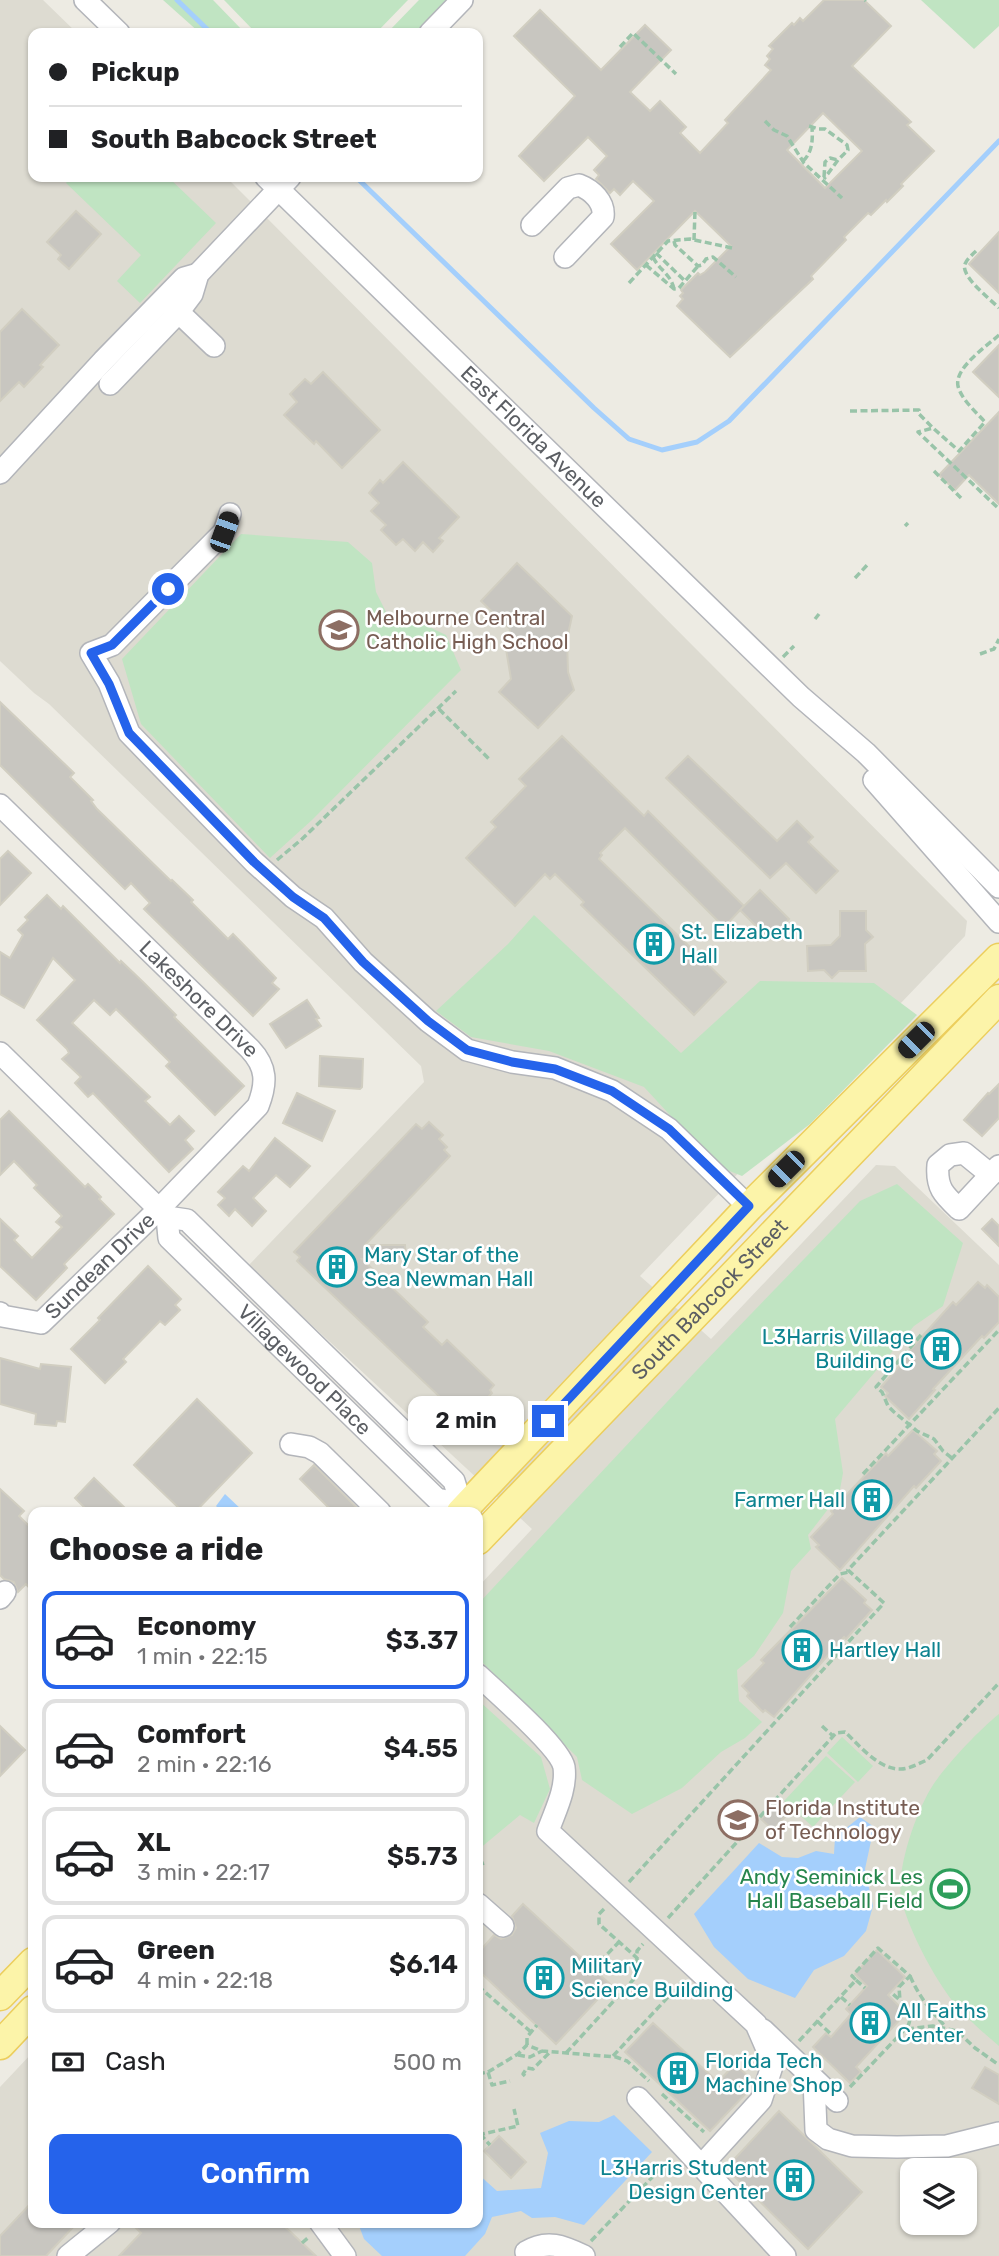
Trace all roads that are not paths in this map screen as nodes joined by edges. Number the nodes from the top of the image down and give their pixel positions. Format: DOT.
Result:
graph roads {
  1 [pos="85,0"];
  2 [pos="462,0"];
  3 [pos="114,28"];
  4 [pos="435,28"];
  5 [pos="277,182"];
  6 [pos="279,182"];
  7 [pos="532,225"];
  8 [pos="565,257"];
  9 [pos="172,305"];
  10 [pos="214,346"];
  11 [pos="110,384"];
  12 [pos="0,472"];
  13 [pos="230,514"];
  14 [pos="801,697"];
  15 [pos="0,805"];
  16 [pos="999,887"];
  17 [pos="999,922"];
  18 [pos="999,958"];
  19 [pos="999,999"];
  20 [pos="0,1053"];
  21 [pos="749,1206"];
  22 [pos="163,1213"];
  23 [pos="268,1300"];
  24 [pos="0,1313"];
  25 [pos="251,1318"];
  26 [pos="291,1444"];
  27 [pos="375,1507"];
  28 [pos="452,1507"];
  29 [pos="466,1507"];
  30 [pos="481,1507"];
  31 [pos="482,1507"];
  32 [pos="483,1680"];
  33 [pos="483,1908"];
  34 [pos="503,1926"];
  35 [pos="28,1967"];
  36 [pos="0,1996"];
  37 [pos="28,2015"];
  38 [pos="757,2024"];
  39 [pos="0,2045"];
  40 [pos="814,2080"];
  41 [pos="638,2098"];
  42 [pos="837,2101"];
  43 [pos="999,2133"];
  44 [pos="701,2166"];
  45 [pos="103,2228"];
  46 [pos="324,2228"];
  47 [pos="584,2249"];
  48 [pos="526,2252"];
  49 [pos="68,2256"];
  50 [pos="345,2256"];
  51 [pos="785,2256"];
  1 -- 3 [label="street"];
  2 -- 4 [label="street"];
  5 -- 9 [label="street"];
  6 -- 14 [label="street, East Florida Avenue"];
  7 -- 8 [label="street"];
  9 -- 10 [label="street"];
  9 -- 11 [label="street"];
  9 -- 12 [label="street"];
  13 -- 21 [label="street"];
  14 -- 16 [label="street, East Florida Avenue"];
  14 -- 17 [label="street, East Florida Avenue"];
  15 -- 22 [label="street, Lakeshore Drive"];
  18 -- 21 [label="main road, South Babcock Street"];
  19 -- 31 [label="main road, South Babcock Street"];
  20 -- 22 [label="street, Villagewood Place"];
  21 -- 30 [label="main road, South Babcock Street"];
  22 -- 23 [label="street, Villagewood Place"];
  22 -- 24 [label="street, Sundean Drive"];
  22 -- 25 [label="street, Villagewood Place"];
  23 -- 25 [label="street"];
  23 -- 29 [label="street, Villagewood Place"];
  25 -- 28 [label="street, Villagewood Place"];
  26 -- 27 [label="street"];
  32 -- 38 [label="street"];
  33 -- 34 [label="street"];
  35 -- 36 [label="main road"];
  37 -- 39 [label="main road"];
  38 -- 40 [label="street"];
  38 -- 44 [label="street"];
  40 -- 42 [label="street"];
  40 -- 43 [label="street"];
  41 -- 44 [label="street"];
  44 -- 51 [label="street"];
  45 -- 49 [label="street"];
  46 -- 50 [label="street"];
  47 -- 48 [label="street"];
}
